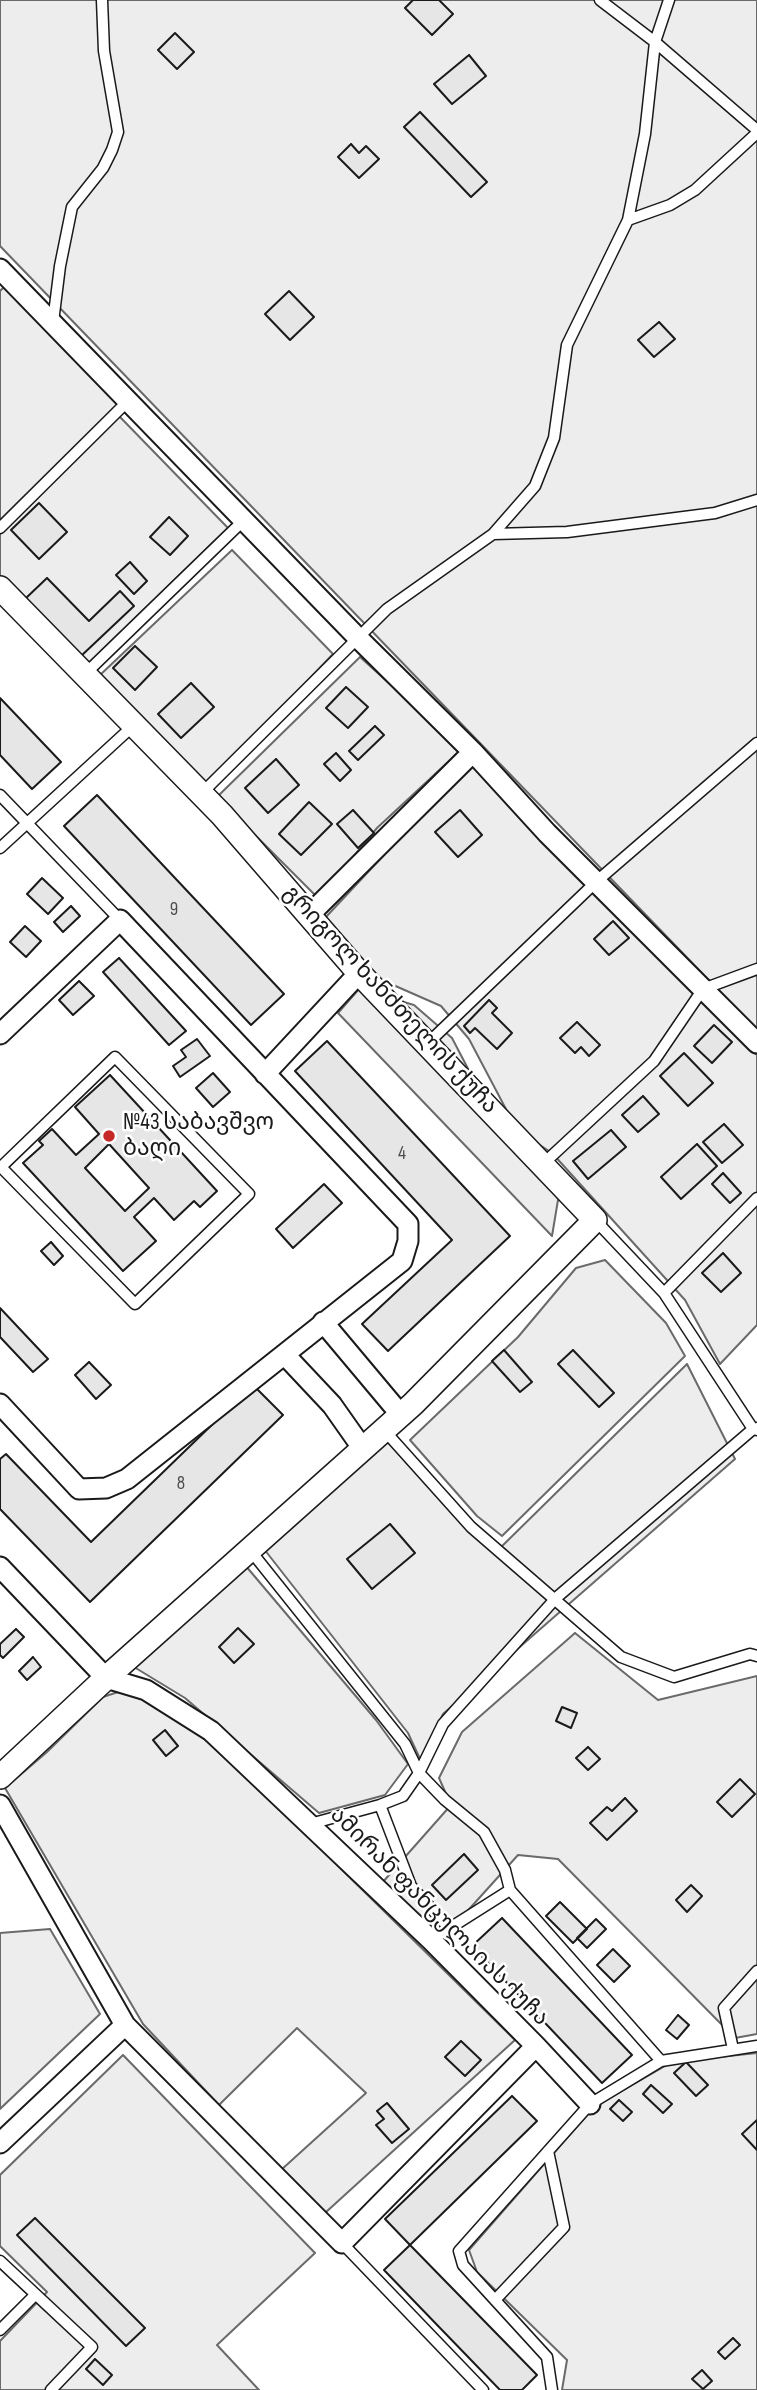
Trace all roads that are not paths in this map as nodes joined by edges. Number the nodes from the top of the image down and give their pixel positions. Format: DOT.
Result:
graph roads {
  1 [pos="102,0"];
  2 [pos="600,0"];
  3 [pos="669,0"];
  4 [pos="656,41"];
  5 [pos="757,131"];
  6 [pos="628,220"];
  7 [pos="3,277"];
  8 [pos="53,323"];
  9 [pos="128,401"];
  10 [pos="757,500"];
  11 [pos="244,520"];
  12 [pos="0,528"];
  13 [pos="493,534"];
  14 [pos="0,588"];
  15 [pos="359,639"];
  16 [pos="84,675"];
  17 [pos="134,725"];
  18 [pos="757,743"];
  19 [pos="473,752"];
  20 [pos="201,794"];
  21 [pos="0,795"];
  22 [pos="25,822"];
  23 [pos="0,848"];
  24 [pos="597,881"];
  25 [pos="309,915"];
  26 [pos="120,920"];
  27 [pos="757,969"];
  28 [pos="359,973"];
  29 [pos="703,989"];
  30 [pos="0,1034"];
  31 [pos="428,1043"];
  32 [pos="757,1043"];
  33 [pos="265,1074"];
  34 [pos="543,1164"];
  35 [pos="0,1167"];
  36 [pos="757,1198"];
  37 [pos="595,1220"];
  38 [pos="664,1293"];
  39 [pos="323,1322"];
  40 [pos="285,1355"];
  41 [pos="0,1404"];
  42 [pos="392,1422"];
  43 [pos="756,1429"];
  44 [pos="363,1448"];
  45 [pos="250,1550"];
  46 [pos="0,1567"];
  47 [pos="556,1598"];
  48 [pos="757,1656"];
  49 [pos="106,1678"];
  50 [pos="419,1773"];
  51 [pos="0,1777"];
  52 [pos="0,1805"];
  53 [pos="380,1805"];
  54 [pos="310,1824"];
  55 [pos="510,1890"];
  56 [pos="449,1928"];
  57 [pos="431,1940"];
  58 [pos="757,1971"];
  59 [pos="125,2025"];
  60 [pos="536,2046"];
  61 [pos="757,2046"];
  62 [pos="733,2049"];
  63 [pos="661,2061"];
  64 [pos="590,2104"];
  65 [pos="0,2143"];
  66 [pos="548,2151"];
  67 [pos="342,2243"];
  68 [pos="0,2261"];
  69 [pos="35,2295"];
  70 [pos="495,2300"];
  71 [pos="0,2330"];
  72 [pos="51,2390"];
  73 [pos="483,2390"];
  74 [pos="552,2390"];
  1 -- 8 [label="lane"];
  2 -- 4 [label="lane"];
  3 -- 4 [label="lane"];
  4 -- 5 [label="lane"];
  4 -- 6 [label="lane"];
  5 -- 6 [label="lane"];
  6 -- 13 [label="lane"];
  7 -- 8 [label="street"];
  8 -- 9 [label="street"];
  9 -- 11 [label="street"];
  9 -- 12 [label="lane"];
  10 -- 13 [label="lane"];
  11 -- 15 [label="street"];
  11 -- 16 [label="lane"];
  13 -- 15 [label="lane"];
  14 -- 16 [label="street, გრიგოლ ხანძთელის ქუჩა"];
  15 -- 19 [label="street"];
  15 -- 20 [label="lane"];
  16 -- 17 [label="street, გრიგოლ ხანძთელის ქუჩა"];
  17 -- 20 [label="street, გრიგოლ ხანძთელის ქუჩა"];
  17 -- 22 [label="lane"];
  18 -- 24 [label="lane"];
  19 -- 24 [label="street"];
  19 -- 25 [label="street"];
  20 -- 25 [label="street, გრიგოლ ხანძთელის ქუჩა"];
  21 -- 22 [label="lane"];
  22 -- 23 [label="lane"];
  22 -- 26 [label="lane"];
  24 -- 29 [label="street"];
  24 -- 31 [label="lane"];
  25 -- 28 [label="street, გრიგოლ ხანძთელის ქუჩა"];
  26 -- 30 [label="street"];
  26 -- 33 [label="street"];
  27 -- 29 [label="lane"];
  28 -- 31 [label="street, გრიგოლ ხანძთელის ქუჩა"];
  28 -- 33 [label="street"];
  29 -- 32 [label="street"];
  29 -- 34 [label="lane"];
  31 -- 34 [label="street, გრიგოლ ხანძთელის ქუჩა"];
  33 -- 39 [label="street"];
  34 -- 37 [label="street, გრიგოლ ხანძთელის ქუჩა"];
  35 -- 35 [label="lane"];
  36 -- 38 [label="lane"];
  37 -- 38 [label="lane, გრიგოლ ხანძთელის ქუჩა"];
  37 -- 42 [label="street"];
  38 -- 43 [label="lane, გრიგოლ ხანძთელის ქუჩა"];
  39 -- 40 [label="street"];
  39 -- 42 [label="street"];
  40 -- 41 [label="street"];
  40 -- 44 [label="street"];
  42 -- 44 [label="street"];
  42 -- 47 [label="lane"];
  43 -- 47 [label="lane"];
  44 -- 45 [label="street"];
  45 -- 49 [label="street"];
  45 -- 50 [label="lane"];
  46 -- 49 [label="street"];
  47 -- 48 [label="lane"];
  47 -- 50 [label="lane"];
  49 -- 51 [label="street"];
  49 -- 54 [label="street, ამირან ფანცულაიას ქუჩა"];
  50 -- 53 [label="lane"];
  50 -- 55 [label="lane"];
  52 -- 59 [label="street"];
  53 -- 54 [label="lane"];
  53 -- 56 [label="lane"];
  54 -- 57 [label="street, ამირან ფანცულაიას ქუჩა"];
  55 -- 56 [label="lane"];
  55 -- 63 [label="lane"];
  56 -- 57 [label="lane"];
  57 -- 60 [label="street, ამირან ფანცულაიას ქუჩა"];
  58 -- 62 [label="lane"];
  59 -- 65 [label="street"];
  59 -- 67 [label="street"];
  60 -- 64 [label="street"];
  60 -- 67 [label="street, ამირან ფანცულაიას ქუჩა"];
  61 -- 62 [label="lane"];
  62 -- 63 [label="lane"];
  63 -- 64 [label="lane"];
  64 -- 66 [label="lane"];
  66 -- 70 [label="lane"];
  66 -- 70 [label="lane"];
  67 -- 73 [label="lane"];
  68 -- 69 [label="lane"];
  69 -- 71 [label="lane"];
  69 -- 72 [label="lane"];
  70 -- 74 [label="lane"];
}
